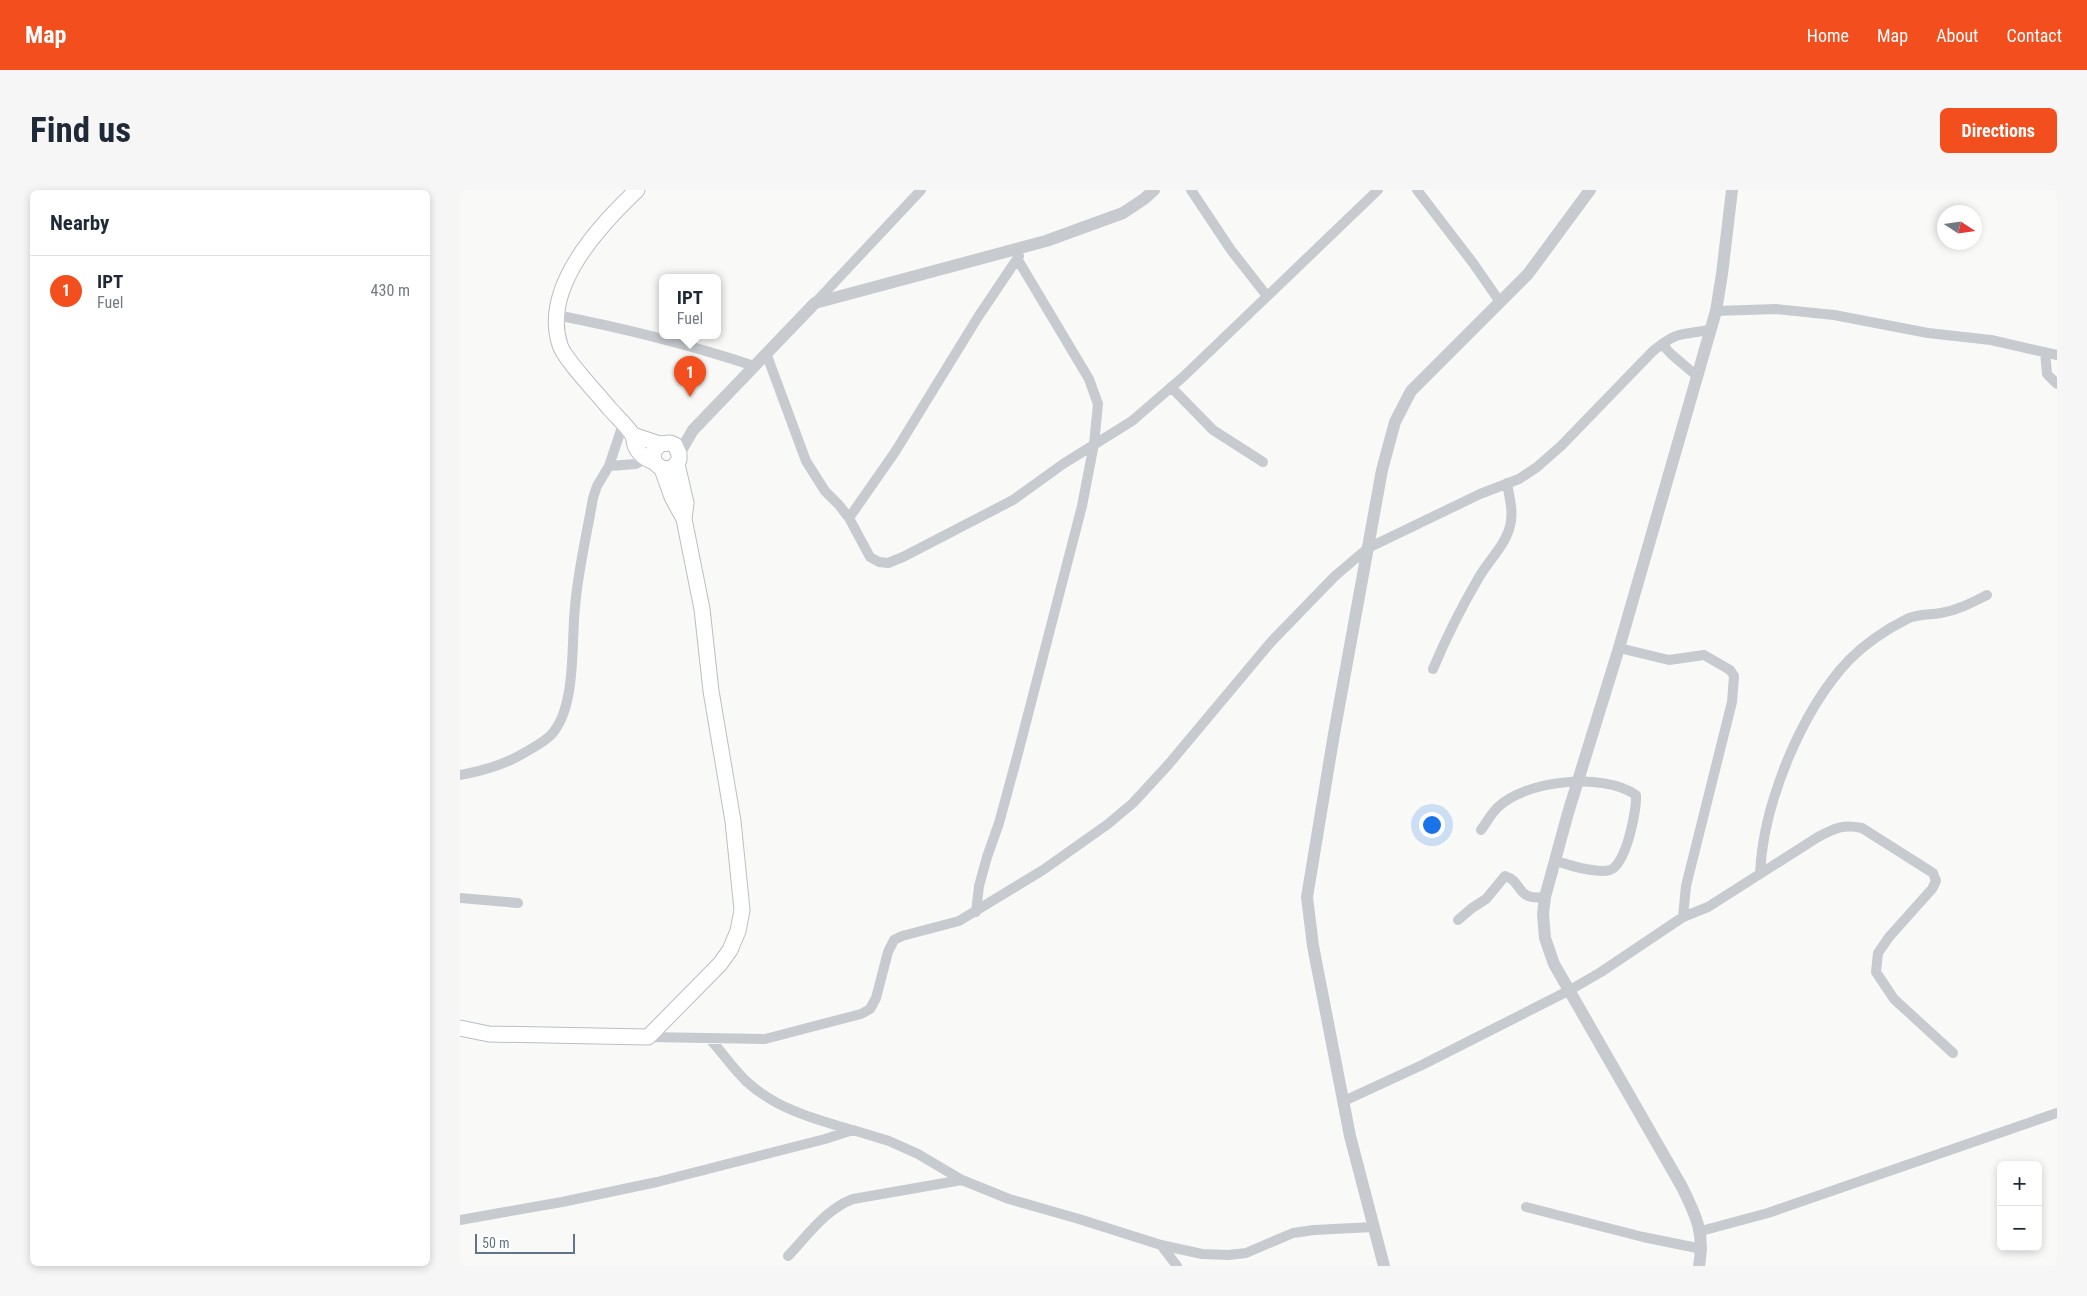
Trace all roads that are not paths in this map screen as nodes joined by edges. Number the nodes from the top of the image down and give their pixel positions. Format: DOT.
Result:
graph roads {
  1 [pos="637,190"];
  2 [pos="921,190"];
  3 [pos="1154,190"];
  4 [pos="1191,190"];
  5 [pos="1378,190"];
  6 [pos="1417,190"];
  7 [pos="1590,190"];
  8 [pos="1732,190"];
  9 [pos="1020,254"];
  10 [pos="1267,296"];
  11 [pos="1500,302"];
  12 [pos="816,303"];
  13 [pos="1716,312"];
  14 [pos="556,315"];
  15 [pos="1710,330"];
  16 [pos="659,337"];
  17 [pos="666,339"];
  18 [pos="1662,344"];
  19 [pos="2046,352"];
  20 [pos="766,353"];
  21 [pos="2057,355"];
  22 [pos="754,366"];
  23 [pos="1697,376"];
  24 [pos="2057,384"];
  25 [pos="1171,387"];
  26 [pos="628,429"];
  27 [pos="1094,444"];
  28 [pos="664,456"];
  29 [pos="1263,462"];
  30 [pos="609,466"];
  31 [pos="1507,483"];
  32 [pos="849,518"];
  33 [pos="1368,548"];
  34 [pos="1987,596"];
  35 [pos="1619,648"];
  36 [pos="1433,669"];
  37 [pos="460,775"];
  38 [pos="1578,781"];
  39 [pos="1481,830"];
  40 [pos="1556,861"];
  41 [pos="1760,874"];
  42 [pos="1545,897"];
  43 [pos="460,898"];
  44 [pos="518,903"];
  45 [pos="976,912"];
  46 [pos="1684,917"];
  47 [pos="1458,920"];
  48 [pos="1570,990"];
  49 [pos="460,1028"];
  50 [pos="648,1037"];
  51 [pos="709,1038"];
  52 [pos="1953,1053"];
  53 [pos="1344,1101"];
  54 [pos="2057,1113"];
  55 [pos="853,1130"];
  56 [pos="962,1180"];
  57 [pos="1526,1207"];
  58 [pos="460,1220"];
  59 [pos="1373,1227"];
  60 [pos="1701,1231"];
  61 [pos="1161,1245"];
  62 [pos="1702,1249"];
  63 [pos="788,1256"];
  64 [pos="1177,1266"];
  65 [pos="1384,1266"];
  66 [pos="1699,1266"];
  1 -- 14 [label="main road"];
  2 -- 12 [label="street"];
  3 -- 9 [label="street"];
  4 -- 10 [label="street"];
  5 -- 10 [label="street"];
  6 -- 11 [label="street"];
  7 -- 11 [label="street"];
  8 -- 13 [label="street"];
  9 -- 12 [label="street"];
  9 -- 27 [label="street"];
  9 -- 32 [label="street"];
  10 -- 25 [label="street"];
  11 -- 33 [label="street"];
  12 -- 20 [label="street"];
  13 -- 15 [label="street"];
  13 -- 19 [label="street"];
  14 -- 16 [label="street"];
  14 -- 26 [label="main road"];
  15 -- 18 [label="street"];
  15 -- 23 [label="street"];
  17 -- 22 [label="street"];
  18 -- 23 [label="street"];
  18 -- 31 [label="street"];
  19 -- 21 [label="street"];
  19 -- 24 [label="street"];
  20 -- 22 [label="street"];
  20 -- 32 [label="street"];
  22 -- 28 [label="street"];
  23 -- 35 [label="street"];
  25 -- 27 [label="street"];
  25 -- 29 [label="street"];
  26 -- 28 [label="main road"];
  26 -- 30 [label="street"];
  27 -- 32 [label="street"];
  27 -- 45 [label="street"];
  28 -- 30 [label="street"];
  28 -- 50 [label="main road"];
  30 -- 37 [label="street"];
  31 -- 33 [label="street"];
  31 -- 36 [label="street"];
  33 -- 45 [label="street"];
  33 -- 53 [label="street"];
  34 -- 41 [label="street"];
  35 -- 38 [label="street"];
  35 -- 46 [label="street"];
  38 -- 39 [label="street"];
  38 -- 40 [label="street"];
  38 -- 40 [label="street"];
  40 -- 42 [label="street"];
  41 -- 46 [label="street"];
  41 -- 52 [label="street"];
  42 -- 47 [label="street"];
  42 -- 48 [label="street"];
  43 -- 44 [label="street"];
  45 -- 51 [label="street"];
  46 -- 48 [label="street"];
  48 -- 53 [label="street"];
  48 -- 60 [label="street"];
  49 -- 50 [label="main road"];
  50 -- 51 [label="street"];
  51 -- 55 [label="street"];
  53 -- 59 [label="street"];
  54 -- 60 [label="street"];
  55 -- 56 [label="street"];
  55 -- 58 [label="street"];
  56 -- 61 [label="street"];
  56 -- 63 [label="street"];
  57 -- 62 [label="street"];
  59 -- 61 [label="street"];
  59 -- 65 [label="street"];
  60 -- 62 [label="street"];
  61 -- 64 [label="street"];
  62 -- 66 [label="street"];
}
